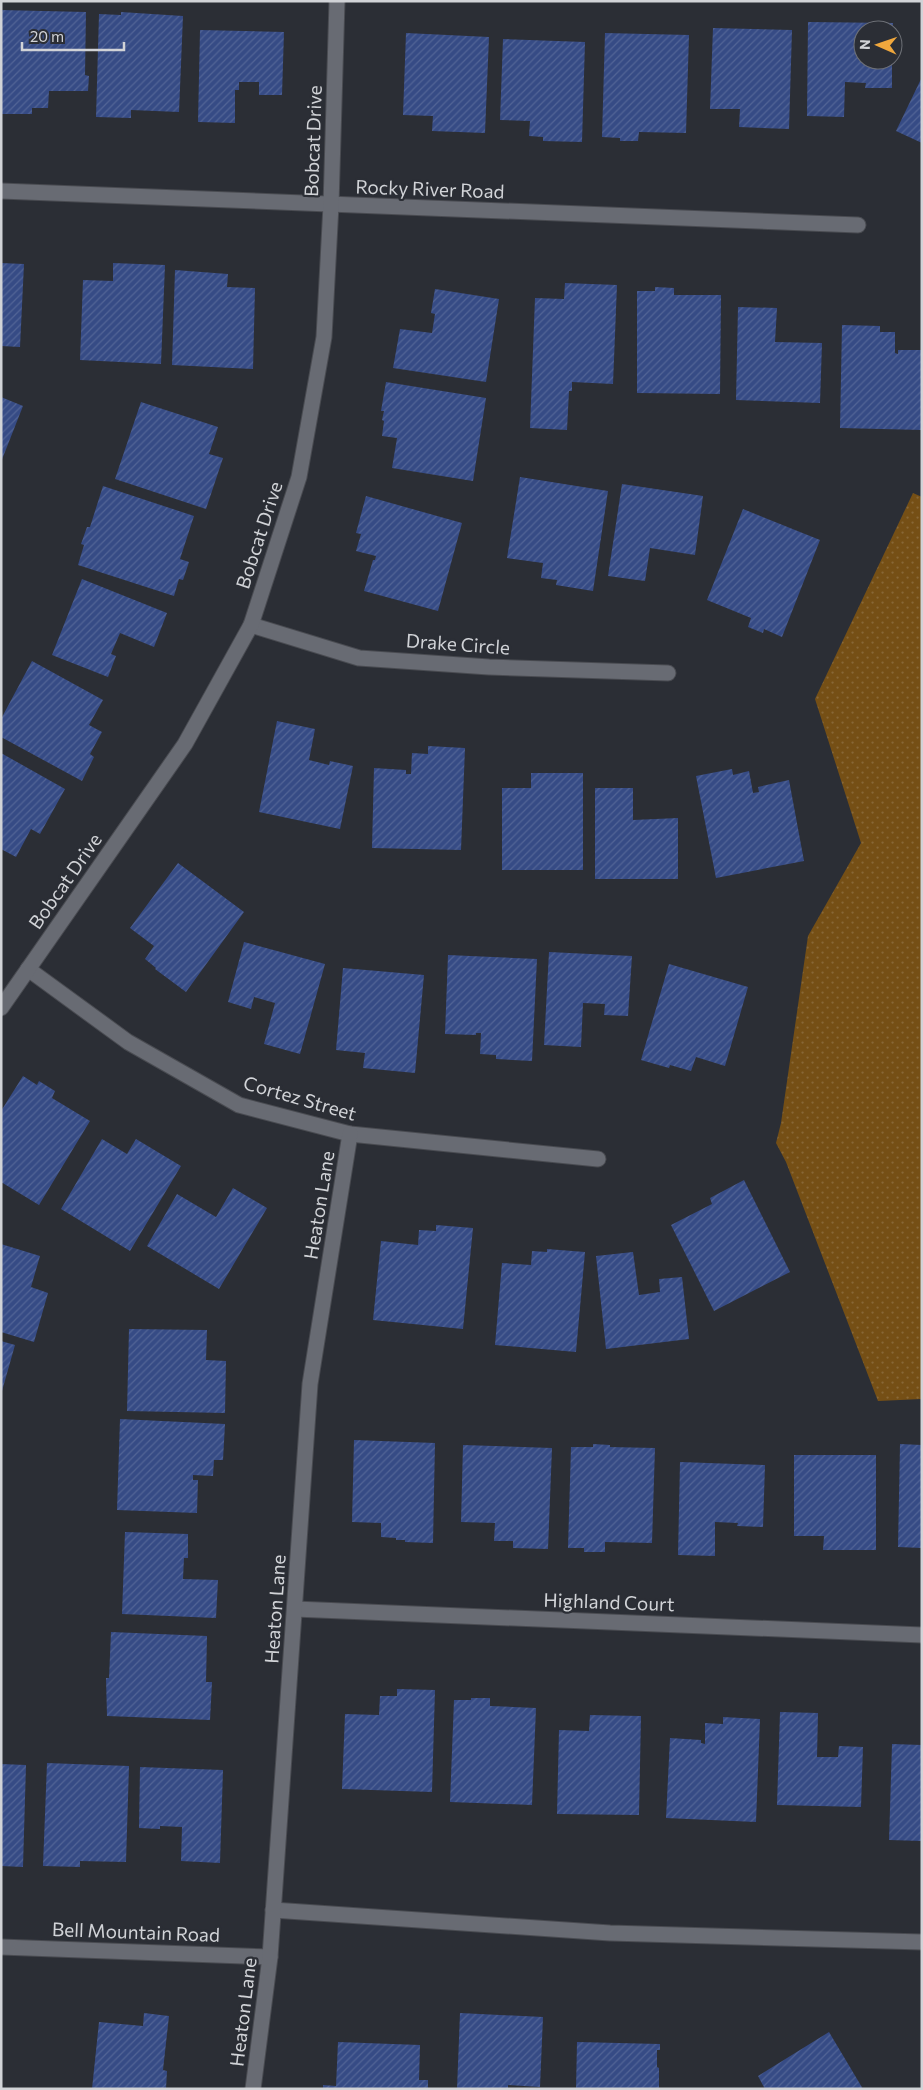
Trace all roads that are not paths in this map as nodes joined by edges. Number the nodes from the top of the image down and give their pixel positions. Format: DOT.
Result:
graph roads {
  1 [pos="337,1"];
  2 [pos="1,191"];
  3 [pos="331,205"];
  4 [pos="858,225"];
  5 [pos="251,625"];
  6 [pos="668,673"];
  7 [pos="28,969"];
  8 [pos="1,1008"];
  9 [pos="350,1134"];
  10 [pos="598,1159"];
  11 [pos="295,1609"];
  12 [pos="922,1636"];
  13 [pos="274,1910"];
  14 [pos="922,1942"];
  15 [pos="1,1947"];
  16 [pos="270,1958"];
  17 [pos="253,2089"];
  1 -- 3 [label="street, Bobcat Drive"];
  2 -- 3 [label="street, Rocky River Road"];
  3 -- 4 [label="street, Rocky River Road"];
  3 -- 5 [label="street, Bobcat Drive"];
  5 -- 6 [label="street, Drake Circle"];
  5 -- 7 [label="street, Bobcat Drive"];
  7 -- 8 [label="street, Bobcat Drive"];
  7 -- 9 [label="street, Cortez Street"];
  9 -- 10 [label="street, Cortez Street"];
  9 -- 11 [label="street, Heaton Lane"];
  11 -- 12 [label="street, Highland Court"];
  11 -- 13 [label="street, Heaton Lane"];
  13 -- 14 [label="street"];
  13 -- 16 [label="street, Heaton Lane"];
  15 -- 16 [label="street, Bell Mountain Road"];
  16 -- 17 [label="street, Heaton Lane"];
}
